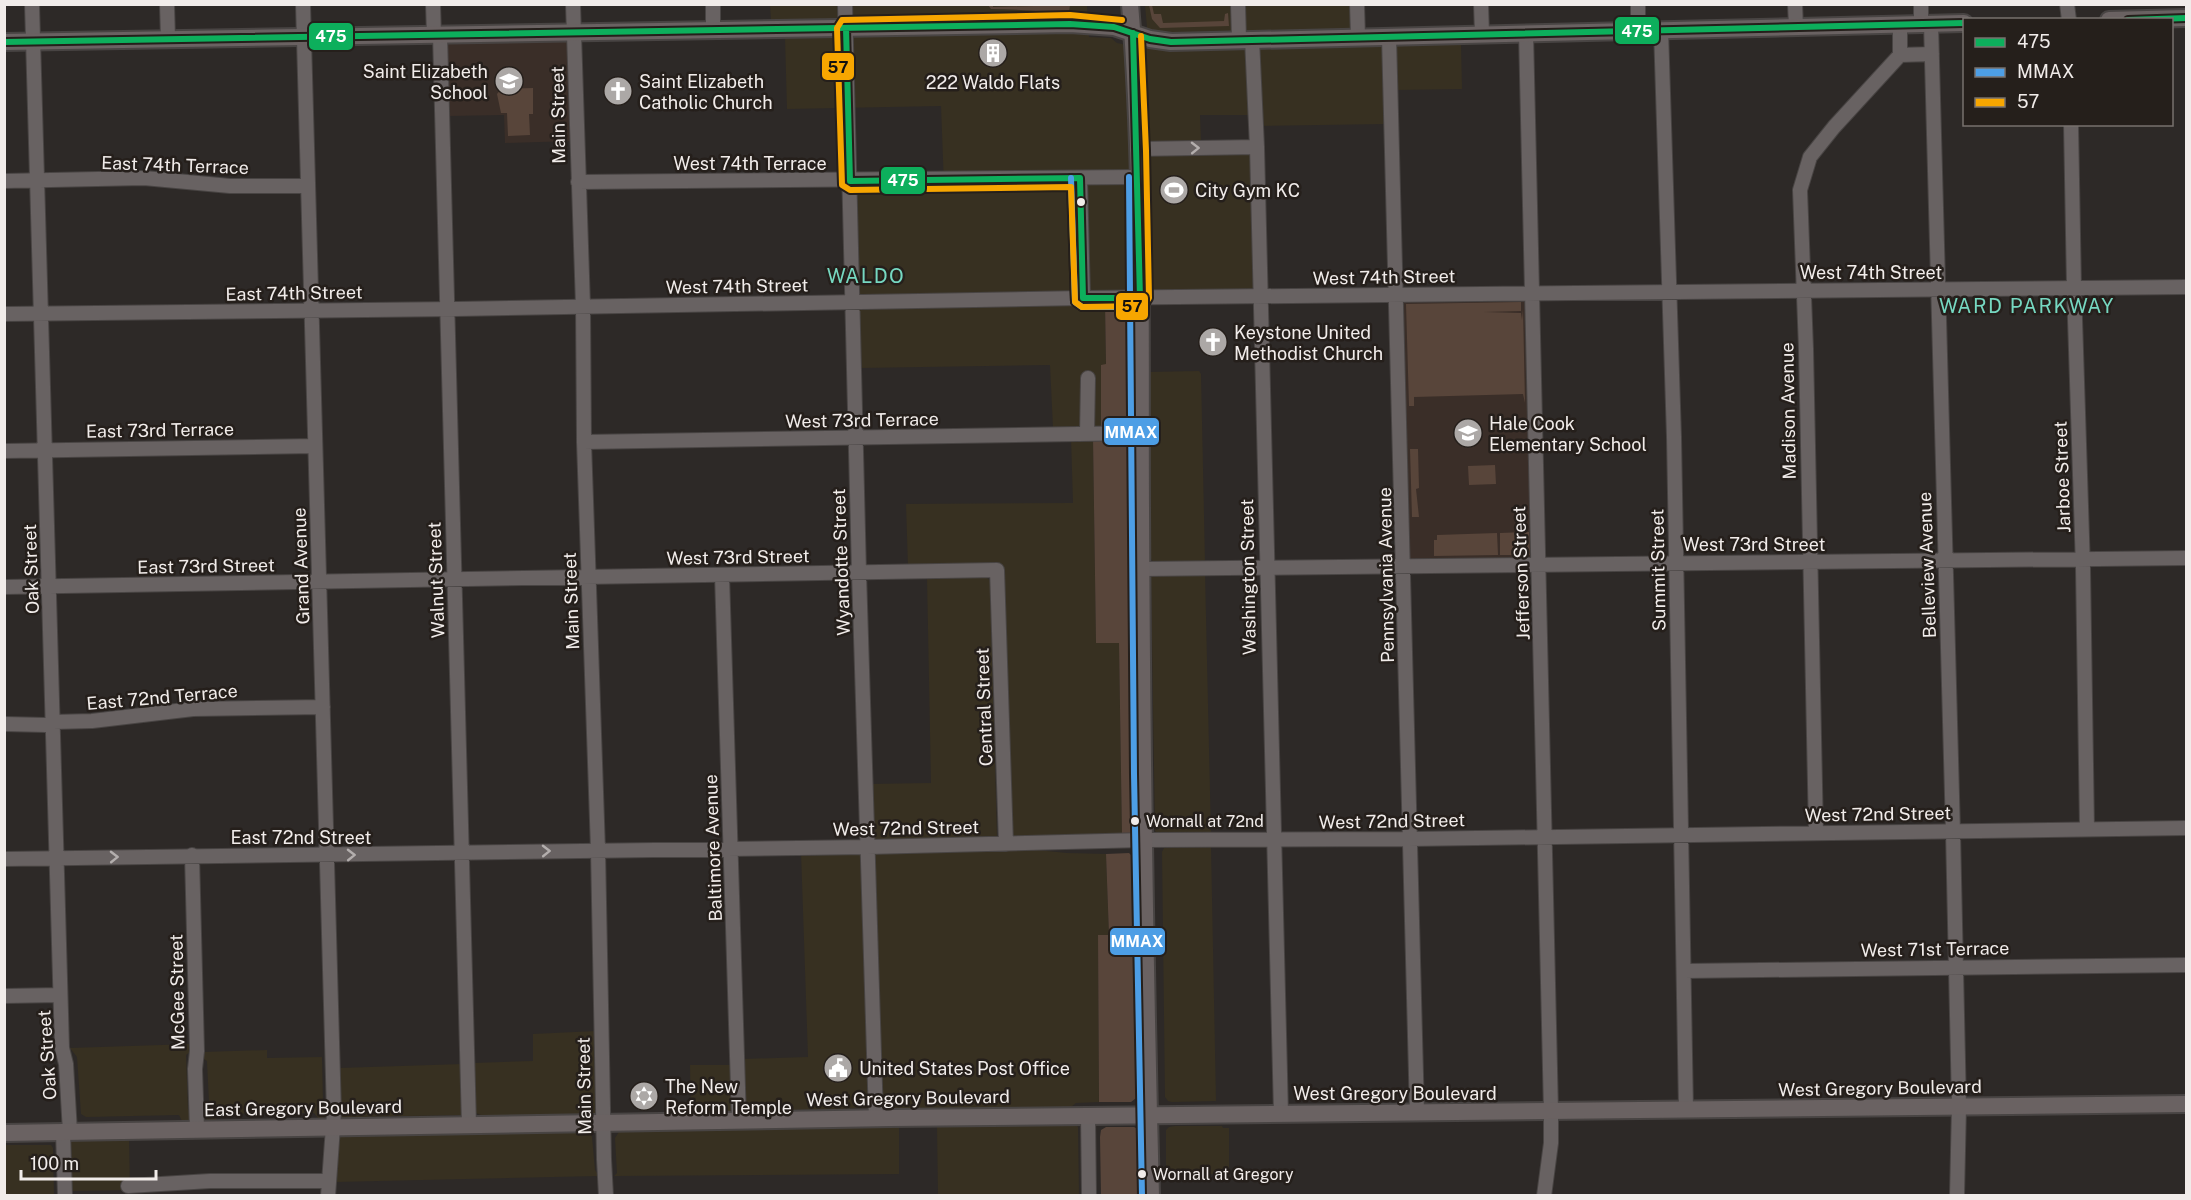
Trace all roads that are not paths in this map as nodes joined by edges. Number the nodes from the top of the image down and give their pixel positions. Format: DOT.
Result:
graph roads {
  1 [pos="32,4"];
  2 [pos="167,4"];
  3 [pos="303,4"];
  4 [pos="433,4"];
  5 [pos="573,4"];
  6 [pos="713,4"];
  7 [pos="845,4"];
  8 [pos="1130,4"];
  9 [pos="1238,4"];
  10 [pos="1357,4"];
  11 [pos="1481,4"];
  12 [pos="1638,4"];
  13 [pos="1796,4"];
  14 [pos="1921,4"];
  15 [pos="1963,23"];
  16 [pos="1926,24"];
  17 [pos="1900,25"];
  18 [pos="1796,27"];
  19 [pos="846,28"];
  20 [pos="713,30"];
  21 [pos="1661,30"];
  22 [pos="1638,31"];
  23 [pos="574,32"];
  24 [pos="1133,33"];
  25 [pos="1526,33"];
  26 [pos="1482,34"];
  27 [pos="437,35"];
  28 [pos="304,37"];
  29 [pos="1358,37"];
  30 [pos="1389,37"];
  31 [pos="168,39"];
  32 [pos="1246,39"];
  33 [pos="4,42"];
  34 [pos="33,42"];
  35 [pos="1932,54"];
  36 [pos="1900,55"];
  37 [pos="2071,126"];
  38 [pos="1257,147"];
  39 [pos="1137,149"];
  40 [pos="1138,177"];
  41 [pos="1080,178"];
  42 [pos="4,181"];
  43 [pos="37,181"];
  44 [pos="850,181"];
  45 [pos="578,182"];
  46 [pos="308,186"];
  47 [pos="2187,286"];
  48 [pos="2074,288"];
  49 [pos="1938,289"];
  50 [pos="1803,290"];
  51 [pos="1668,292"];
  52 [pos="1531,293"];
  53 [pos="1397,295"];
  54 [pos="1261,297"];
  55 [pos="1083,298"];
  56 [pos="1140,298"];
  57 [pos="853,303"];
  58 [pos="583,306"];
  59 [pos="447,309"];
  60 [pos="312,311"];
  61 [pos="41,313"];
  62 [pos="4,314"];
  63 [pos="1088,378"];
  64 [pos="1141,433"];
  65 [pos="1087,434"];
  66 [pos="855,438"];
  67 [pos="584,442"];
  68 [pos="315,446"];
  69 [pos="45,450"];
  70 [pos="4,451"];
  71 [pos="2187,558"];
  72 [pos="2083,560"];
  73 [pos="1809,561"];
  74 [pos="1944,561"];
  75 [pos="1675,562"];
  76 [pos="1538,563"];
  77 [pos="1266,567"];
  78 [pos="1404,567"];
  79 [pos="1141,569"];
  80 [pos="997,570"];
  81 [pos="859,573"];
  82 [pos="722,575"];
  83 [pos="588,578"];
  84 [pos="454,580"];
  85 [pos="320,582"];
  86 [pos="50,587"];
  87 [pos="4,588"];
  88 [pos="323,707"];
  89 [pos="53,722"];
  90 [pos="4,724"];
  91 [pos="2187,828"];
  92 [pos="2087,829"];
  93 [pos="1953,832"];
  94 [pos="1816,833"];
  95 [pos="1682,835"];
  96 [pos="1546,837"];
  97 [pos="1410,839"];
  98 [pos="1144,840"];
  99 [pos="1273,840"];
  100 [pos="1006,844"];
  101 [pos="868,847"];
  102 [pos="731,848"];
  103 [pos="598,850"];
  104 [pos="462,853"];
  105 [pos="192,855"];
  106 [pos="327,855"];
  107 [pos="55,858"];
  108 [pos="4,859"];
  109 [pos="2187,965"];
  110 [pos="1955,966"];
  111 [pos="1684,971"];
  112 [pos="60,995"];
  113 [pos="4,996"];
  114 [pos="2187,1104"];
  115 [pos="1959,1106"];
  116 [pos="1686,1110"];
  117 [pos="1551,1112"];
  118 [pos="1417,1113"];
  119 [pos="1281,1114"];
  120 [pos="1088,1115"];
  121 [pos="1149,1115"];
  122 [pos="876,1118"];
  123 [pos="739,1120"];
  124 [pos="603,1122"];
  125 [pos="469,1125"];
  126 [pos="334,1127"];
  127 [pos="196,1129"];
  128 [pos="4,1132"];
  129 [pos="67,1132"];
  130 [pos="329,1181"];
  131 [pos="128,1186"];
  132 [pos="65,1196"];
  133 [pos="328,1196"];
  134 [pos="606,1196"];
  135 [pos="1089,1196"];
  136 [pos="1151,1196"];
  137 [pos="1544,1196"];
  138 [pos="1957,1196"];
  1 -- 34 [label="street, Oak Street"];
  2 -- 31 [label="street"];
  3 -- 28 [label="street, Grand Avenue"];
  4 -- 27 [label="street, Walnut Street"];
  5 -- 23 [label="street, Main Street"];
  6 -- 20 [label="street"];
  7 -- 19 [label="street, Wyandotte Street"];
  8 -- 24 [label="main road"];
  9 -- 32 [label="street, Washington Street"];
  10 -- 29 [label="street"];
  11 -- 26 [label="street"];
  12 -- 22 [label="street"];
  13 -- 18 [label="street"];
  14 -- 16 [label="street, Belleview Avenue"];
  15 -- 16 [label="main road"];
  16 -- 17 [label="main road"];
  16 -- 35 [label="street, Belleview Avenue"];
  17 -- 18 [label="main road"];
  17 -- 36 [label="street"];
  18 -- 21 [label="main road"];
  19 -- 20 [label="main road"];
  19 -- 24 [label="main road"];
  19 -- 44 [label="street, Wyandotte Street"];
  20 -- 23 [label="main road"];
  21 -- 22 [label="main road"];
  21 -- 51 [label="street, Summit Street"];
  22 -- 25 [label="main road"];
  23 -- 27 [label="main road"];
  23 -- 45 [label="street, Main Street"];
  24 -- 32 [label="main road"];
  24 -- 39 [label="main road"];
  25 -- 26 [label="main road"];
  25 -- 52 [label="street, Jefferson Street"];
  26 -- 30 [label="main road"];
  27 -- 28 [label="main road"];
  27 -- 59 [label="street, Walnut Street"];
  28 -- 31 [label="main road"];
  28 -- 46 [label="street, Grand Avenue"];
  29 -- 30 [label="main road"];
  29 -- 32 [label="main road"];
  30 -- 53 [label="street, Pennsylvania Avenue"];
  31 -- 34 [label="main road"];
  32 -- 38 [label="street, Washington Street"];
  33 -- 34 [label="main road"];
  34 -- 43 [label="street, Oak Street"];
  35 -- 36 [label="street"];
  35 -- 49 [label="street, Belleview Avenue"];
  36 -- 50 [label="street, Madison Avenue"];
  37 -- 48 [label="street, Jarboe Street"];
  39 -- 38 [label="street, one-way"];
  38 -- 54 [label="street, Washington Street"];
  39 -- 40 [label="main road"];
  40 -- 41 [label="street, West 74th Terrace"];
  40 -- 56 [label="main road"];
  41 -- 44 [label="street, West 74th Terrace"];
  41 -- 55 [label="street"];
  42 -- 43 [label="street, East 74th Terrace"];
  43 -- 46 [label="street, East 74th Terrace"];
  43 -- 61 [label="street, Oak Street"];
  44 -- 45 [label="street, West 74th Terrace"];
  44 -- 57 [label="street, Wyandotte Street"];
  45 -- 58 [label="street, Main Street"];
  46 -- 60 [label="street, Grand Avenue"];
  47 -- 48 [label="street, West 74th Street"];
  48 -- 49 [label="street, West 74th Street"];
  48 -- 72 [label="street, Jarboe Street"];
  49 -- 50 [label="street, West 74th Street"];
  49 -- 74 [label="street, Belleview Avenue"];
  50 -- 51 [label="street, West 74th Street"];
  50 -- 73 [label="street, Madison Avenue"];
  51 -- 52 [label="street, West 74th Street"];
  51 -- 75 [label="street, Summit Street"];
  52 -- 53 [label="street, West 74th Street"];
  52 -- 76 [label="street, Jefferson Street"];
  53 -- 54 [label="street, West 74th Street"];
  53 -- 78 [label="street, Pennsylvania Avenue"];
  54 -- 56 [label="street, West 74th Street"];
  54 -- 77 [label="street, Washington Street"];
  55 -- 56 [label="street, West 74th Street"];
  55 -- 57 [label="street, West 74th Street"];
  56 -- 64 [label="main road"];
  57 -- 58 [label="street, West 74th Street"];
  57 -- 66 [label="street, Wyandotte Street"];
  58 -- 59 [label="street, East 74th Street"];
  58 -- 67 [label="street, Main Street"];
  59 -- 60 [label="street, East 74th Street"];
  59 -- 84 [label="street, Walnut Street"];
  60 -- 61 [label="street, East 74th Street"];
  60 -- 68 [label="street, Grand Avenue"];
  61 -- 62 [label="street, East 74th Street"];
  61 -- 69 [label="street, Oak Street"];
  63 -- 65 [label="street"];
  64 -- 65 [label="street, West 73rd Terrace"];
  64 -- 79 [label="main road"];
  65 -- 66 [label="street, West 73rd Terrace"];
  66 -- 67 [label="street, West 73rd Terrace"];
  66 -- 81 [label="street, Wyandotte Street"];
  67 -- 83 [label="street, Main Street"];
  68 -- 69 [label="street, East 73rd Terrace"];
  68 -- 85 [label="street, Grand Avenue"];
  69 -- 70 [label="street, East 73rd Terrace"];
  69 -- 86 [label="street, Oak Street"];
  71 -- 72 [label="street, West 73rd Street"];
  72 -- 74 [label="street, West 73rd Street"];
  72 -- 92 [label="street, Jarboe Street"];
  73 -- 74 [label="street, West 73rd Street"];
  73 -- 75 [label="street, West 73rd Street"];
  73 -- 94 [label="street, Madison Avenue"];
  74 -- 93 [label="street, Belleview Avenue"];
  75 -- 76 [label="street, West 73rd Street"];
  75 -- 95 [label="street, Summit Street"];
  76 -- 78 [label="street, West 73rd Street"];
  76 -- 96 [label="street, Jefferson Street"];
  77 -- 78 [label="street, West 73rd Street"];
  77 -- 79 [label="street, West 73rd Street"];
  77 -- 99 [label="street, Washington Street"];
  78 -- 97 [label="street, Pennsylvania Avenue"];
  79 -- 98 [label="main road"];
  80 -- 81 [label="street, West 73rd Street"];
  80 -- 100 [label="street, Central Street"];
  81 -- 82 [label="street, West 73rd Street"];
  81 -- 101 [label="street, Wyandotte Street"];
  82 -- 83 [label="street, West 73rd Street"];
  82 -- 102 [label="street, Baltimore Avenue"];
  83 -- 84 [label="street, East 73rd Street"];
  83 -- 103 [label="street, Main Street"];
  84 -- 85 [label="street, East 73rd Street"];
  84 -- 104 [label="street, Walnut Street"];
  85 -- 86 [label="street, East 73rd Street"];
  85 -- 88 [label="street, Grand Avenue"];
  86 -- 87 [label="street, East 73rd Street"];
  86 -- 89 [label="street, Oak Street"];
  88 -- 89 [label="street, East 72nd Terrace"];
  88 -- 106 [label="street, Grand Avenue"];
  89 -- 90 [label="street, East 72nd Terrace"];
  89 -- 107 [label="street, Oak Street"];
  91 -- 92 [label="street, West 72nd Street"];
  92 -- 93 [label="street, West 72nd Street"];
  93 -- 94 [label="street, West 72nd Street"];
  93 -- 110 [label="street, Belleview Avenue"];
  94 -- 95 [label="street, West 72nd Street"];
  95 -- 96 [label="street, West 72nd Street"];
  95 -- 111 [label="street, Summit Street"];
  96 -- 97 [label="street, West 72nd Street"];
  96 -- 117 [label="street, Jefferson Street"];
  97 -- 99 [label="street, West 72nd Street"];
  97 -- 118 [label="street, Pennsylvania Avenue"];
  98 -- 99 [label="street, West 72nd Street"];
  98 -- 100 [label="street, West 72nd Street"];
  98 -- 121 [label="main road"];
  99 -- 119 [label="street, Washington Street"];
  100 -- 101 [label="street, West 72nd Street"];
  101 -- 102 [label="street, West 72nd Street"];
  101 -- 122 [label="street, Wyandotte Street"];
  102 -- 103 [label="street, West 72nd Street"];
  102 -- 123 [label="street, Baltimore Avenue"];
  104 -- 103 [label="street, East 72nd Street, one-way"];
  103 -- 124 [label="street, Main Street"];
  106 -- 104 [label="street, East 72nd Street, one-way"];
  104 -- 125 [label="street, Walnut Street"];
  105 -- 106 [label="street, East 72nd Street"];
  107 -- 105 [label="street, East 72nd Street, one-way"];
  105 -- 127 [label="street, McGee Street"];
  106 -- 126 [label="street, Grand Avenue"];
  107 -- 108 [label="street, East 72nd Street"];
  107 -- 112 [label="street, Oak Street"];
  109 -- 110 [label="street, West 71st Terrace"];
  110 -- 111 [label="street, West 71st Terrace"];
  110 -- 115 [label="street, Belleview Avenue"];
  111 -- 116 [label="street, Summit Street"];
  112 -- 113 [label="street"];
  112 -- 129 [label="street, Oak Street"];
  114 -- 115 [label="main road, West Gregory Boulevard"];
  115 -- 116 [label="main road, West Gregory Boulevard"];
  115 -- 138 [label="street, Belleview Avenue"];
  116 -- 117 [label="main road, West Gregory Boulevard"];
  117 -- 118 [label="main road, West Gregory Boulevard"];
  117 -- 137 [label="street, Jefferson Street"];
  118 -- 119 [label="main road, West Gregory Boulevard"];
  119 -- 121 [label="main road, West Gregory Boulevard"];
  120 -- 121 [label="main road, West Gregory Boulevard"];
  120 -- 122 [label="main road, West Gregory Boulevard"];
  120 -- 135 [label="street"];
  121 -- 136 [label="main road"];
  122 -- 123 [label="main road, West Gregory Boulevard"];
  123 -- 124 [label="main road, West Gregory Boulevard"];
  124 -- 125 [label="main road, East Gregory Boulevard"];
  124 -- 134 [label="street, Main Street"];
  125 -- 126 [label="main road, East Gregory Boulevard"];
  126 -- 127 [label="main road, East Gregory Boulevard"];
  126 -- 130 [label="street, Grand Avenue"];
  127 -- 129 [label="main road, East Gregory Boulevard"];
  128 -- 129 [label="main road, East Gregory Boulevard"];
  129 -- 132 [label="street, Oak Street"];
  130 -- 131 [label="street"];
  130 -- 133 [label="street, Grand Avenue"];
}
